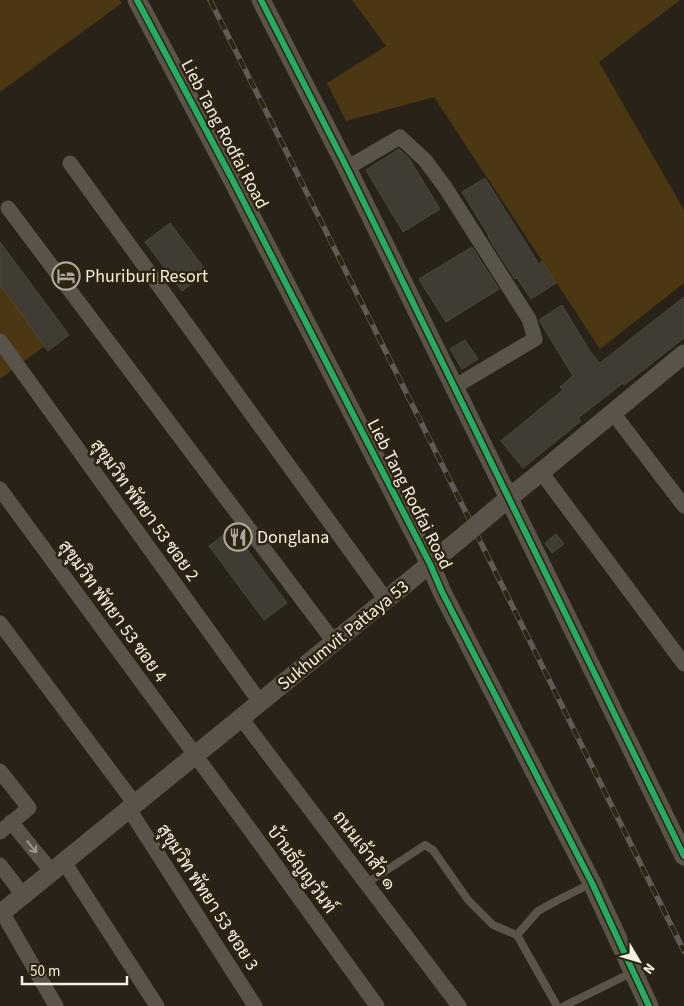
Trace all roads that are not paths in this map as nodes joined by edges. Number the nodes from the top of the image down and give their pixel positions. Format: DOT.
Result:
graph roads {
  1 [pos="137,0"];
  2 [pos="261,0"];
  3 [pos="70,163"];
  4 [pos="347,168"];
  5 [pos="8,208"];
  6 [pos="0,341"];
  7 [pos="684,354"];
  8 [pos="454,387"];
  9 [pos="613,413"];
  10 [pos="542,472"];
  11 [pos="0,489"];
  12 [pos="509,498"];
  13 [pos="684,506"];
  14 [pos="430,564"];
  15 [pos="386,600"];
  16 [pos="0,623"];
  17 [pos="334,642"];
  18 [pos="684,664"];
  19 [pos="260,702"];
  20 [pos="241,718"];
  21 [pos="195,755"];
  22 [pos="0,771"];
  23 [pos="132,806"];
  24 [pos="6,827"];
  25 [pos="684,856"];
  26 [pos="0,865"];
  27 [pos="58,867"];
  28 [pos="366,883"];
  29 [pos="592,883"];
  30 [pos="23,895"];
  31 [pos="1,913"];
  32 [pos="517,935"];
  33 [pos="633,972"];
  34 [pos="56,1006"];
  35 [pos="157,1006"];
  36 [pos="255,1006"];
  37 [pos="377,1006"];
  38 [pos="460,1006"];
  39 [pos="557,1006"];
  40 [pos="564,1006"];
  41 [pos="649,1006"];
  1 -- 14 [label="street, Lieb Tang Rodfai Road"];
  2 -- 4 [label="street"];
  3 -- 15 [label="street"];
  4 -- 8 [label="street"];
  4 -- 8 [label="street"];
  5 -- 17 [label="street"];
  6 -- 19 [label="street, สุขุมวิท พัทยา 53 ซอย 2"];
  7 -- 9 [label="street, Sukhumvit Pattaya 53"];
  8 -- 12 [label="street"];
  9 -- 10 [label="street, Sukhumvit Pattaya 53"];
  9 -- 13 [label="street"];
  10 -- 12 [label="street, Sukhumvit Pattaya 53"];
  10 -- 18 [label="street"];
  11 -- 21 [label="street, สุขุมวิท พัทยา 53 ซอย 4"];
  12 -- 14 [label="street, Sukhumvit Pattaya 53, bridge"];
  12 -- 25 [label="street"];
  14 -- 15 [label="street, Sukhumvit Pattaya 53"];
  14 -- 29 [label="street, Lieb Tang Rodfai Road"];
  15 -- 17 [label="street, Sukhumvit Pattaya 53"];
  16 -- 23 [label="street, สุขุมวิท พัทยา 53 ซอย 3"];
  17 -- 19 [label="street, Sukhumvit Pattaya 53"];
  19 -- 20 [label="street, Sukhumvit Pattaya 53"];
  20 -- 21 [label="street, Sukhumvit Pattaya 53"];
  20 -- 28 [label="street, ถนนเจ้าสัว ๑"];
  21 -- 23 [label="street, Sukhumvit Pattaya 53"];
  21 -- 37 [label="street, บ้านธัญญวันท์"];
  22 -- 24 [label="street"];
  23 -- 27 [label="street, Sukhumvit Pattaya 53"];
  23 -- 36 [label="street, สุขุมวิท พัทยา 53 ซอย 3"];
  24 -- 27 [label="street, one-way"];
  26 -- 30 [label="street"];
  27 -- 30 [label="street, Sukhumvit Pattaya 53"];
  27 -- 35 [label="street"];
  28 -- 32 [label="lane"];
  28 -- 38 [label="street, ถนนเจ้าสัว ๑"];
  29 -- 32 [label="lane"];
  29 -- 33 [label="street, Lieb Tang Rodfai Road"];
  30 -- 31 [label="street, Sukhumvit Pattaya 53"];
  31 -- 34 [label="street"];
  32 -- 39 [label="lane"];
  33 -- 40 [label="lane"];
  33 -- 41 [label="street, Lieb Tang Rodfai Road"];
}
